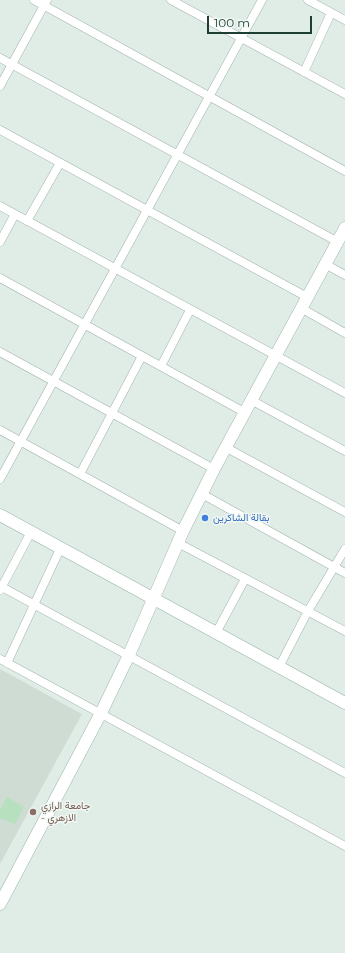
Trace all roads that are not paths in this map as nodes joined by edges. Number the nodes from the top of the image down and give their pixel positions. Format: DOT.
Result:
graph roads {
  1 [pos="34,0"];
  2 [pos="171,0"];
  3 [pos="262,0"];
  4 [pos="308,0"];
  5 [pos="45,3"];
  6 [pos="331,13"];
  7 [pos="345,20"];
  8 [pos="241,38"];
  9 [pos="0,58"];
  10 [pos="12,65"];
  11 [pos="304,72"];
  12 [pos="0,86"];
  13 [pos="345,94"];
  14 [pos="209,97"];
  15 [pos="0,130"];
  16 [pos="177,155"];
  17 [pos="60,163"];
  18 [pos="345,171"];
  19 [pos="0,206"];
  20 [pos="147,210"];
  21 [pos="16,214"];
  22 [pos="28,221"];
  23 [pos="345,228"];
  24 [pos="0,242"];
  25 [pos="338,242"];
  26 [pos="325,264"];
  27 [pos="115,269"];
  28 [pos="345,275"];
  29 [pos="0,278"];
  30 [pos="307,297"];
  31 [pos="301,308"];
  32 [pos="190,310"];
  33 [pos="84,324"];
  34 [pos="345,333"];
  35 [pos="0,352"];
  36 [pos="275,355"];
  37 [pos="142,356"];
  38 [pos="161,366"];
  39 [pos="54,381"];
  40 [pos="345,393"];
  41 [pos="251,400"];
  42 [pos="244,412"];
  43 [pos="112,414"];
  44 [pos="0,430"];
  45 [pos="21,441"];
  46 [pos="225,447"];
  47 [pos="345,452"];
  48 [pos="214,470"];
  49 [pos="80,474"];
  50 [pos="0,479"];
  51 [pos="202,494"];
  52 [pos="345,512"];
  53 [pos="0,515"];
  54 [pos="183,531"];
  55 [pos="31,532"];
  56 [pos="178,543"];
  57 [pos="60,549"];
  58 [pos="345,549"];
  59 [pos="335,567"];
  60 [pos="345,573"];
  61 [pos="245,579"];
  62 [pos="1,588"];
  63 [pos="153,598"];
  64 [pos="34,605"];
  65 [pos="308,611"];
  66 [pos="345,631"];
  67 [pos="216,633"];
  68 [pos="128,657"];
  69 [pos="4,661"];
  70 [pos="279,667"];
  71 [pos="345,703"];
  72 [pos="101,713"];
  73 [pos="345,773"];
  74 [pos="345,846"];
  75 [pos="0,904"];
  1 -- 5 [label="street"];
  2 -- 8 [label="street"];
  3 -- 8 [label="street"];
  4 -- 6 [label="street"];
  5 -- 10 [label="street"];
  5 -- 14 [label="street"];
  6 -- 7 [label="street"];
  6 -- 11 [label="street"];
  8 -- 11 [label="street"];
  8 -- 14 [label="street"];
  9 -- 10 [label="street"];
  10 -- 12 [label="street"];
  10 -- 16 [label="street"];
  11 -- 13 [label="street"];
  14 -- 16 [label="street"];
  14 -- 18 [label="street"];
  15 -- 17 [label="street"];
  16 -- 20 [label="street"];
  16 -- 25 [label="street"];
  17 -- 20 [label="street"];
  17 -- 22 [label="street"];
  19 -- 21 [label="street"];
  20 -- 27 [label="street"];
  20 -- 30 [label="street"];
  21 -- 22 [label="street"];
  21 -- 24 [label="street"];
  22 -- 27 [label="street"];
  23 -- 25 [label="street"];
  25 -- 26 [label="street"];
  26 -- 28 [label="street"];
  26 -- 30 [label="street"];
  27 -- 32 [label="street"];
  27 -- 33 [label="street"];
  29 -- 33 [label="street"];
  30 -- 31 [label="street"];
  31 -- 34 [label="street"];
  31 -- 36 [label="street"];
  32 -- 36 [label="street"];
  32 -- 38 [label="street"];
  33 -- 37 [label="street"];
  33 -- 39 [label="street"];
  35 -- 39 [label="street"];
  36 -- 40 [label="street"];
  36 -- 41 [label="street"];
  37 -- 38 [label="street"];
  37 -- 43 [label="street"];
  38 -- 42 [label="street"];
  39 -- 43 [label="street"];
  39 -- 45 [label="street"];
  41 -- 42 [label="street"];
  41 -- 47 [label="street"];
  42 -- 46 [label="street"];
  43 -- 48 [label="street"];
  43 -- 49 [label="street"];
  44 -- 45 [label="street"];
  45 -- 49 [label="street"];
  45 -- 50 [label="street"];
  46 -- 48 [label="street"];
  46 -- 52 [label="street"];
  48 -- 51 [label="street"];
  49 -- 54 [label="street"];
  51 -- 54 [label="street"];
  51 -- 59 [label="street"];
  53 -- 55 [label="street"];
  54 -- 56 [label="street"];
  55 -- 57 [label="street"];
  55 -- 62 [label="street"];
  56 -- 61 [label="street"];
  56 -- 63 [label="street"];
  57 -- 63 [label="street"];
  57 -- 64 [label="street"];
  58 -- 59 [label="street"];
  59 -- 60 [label="street"];
  59 -- 65 [label="street"];
  61 -- 65 [label="street"];
  61 -- 67 [label="street"];
  62 -- 64 [label="street"];
  63 -- 67 [label="street"];
  63 -- 68 [label="street"];
  64 -- 68 [label="street"];
  64 -- 69 [label="street"];
  65 -- 66 [label="street"];
  65 -- 70 [label="street"];
  67 -- 70 [label="street"];
  68 -- 72 [label="street"];
  68 -- 73 [label="street"];
  69 -- 72 [label="street"];
  70 -- 71 [label="street"];
  72 -- 74 [label="street"];
  72 -- 75 [label="street"];
}
